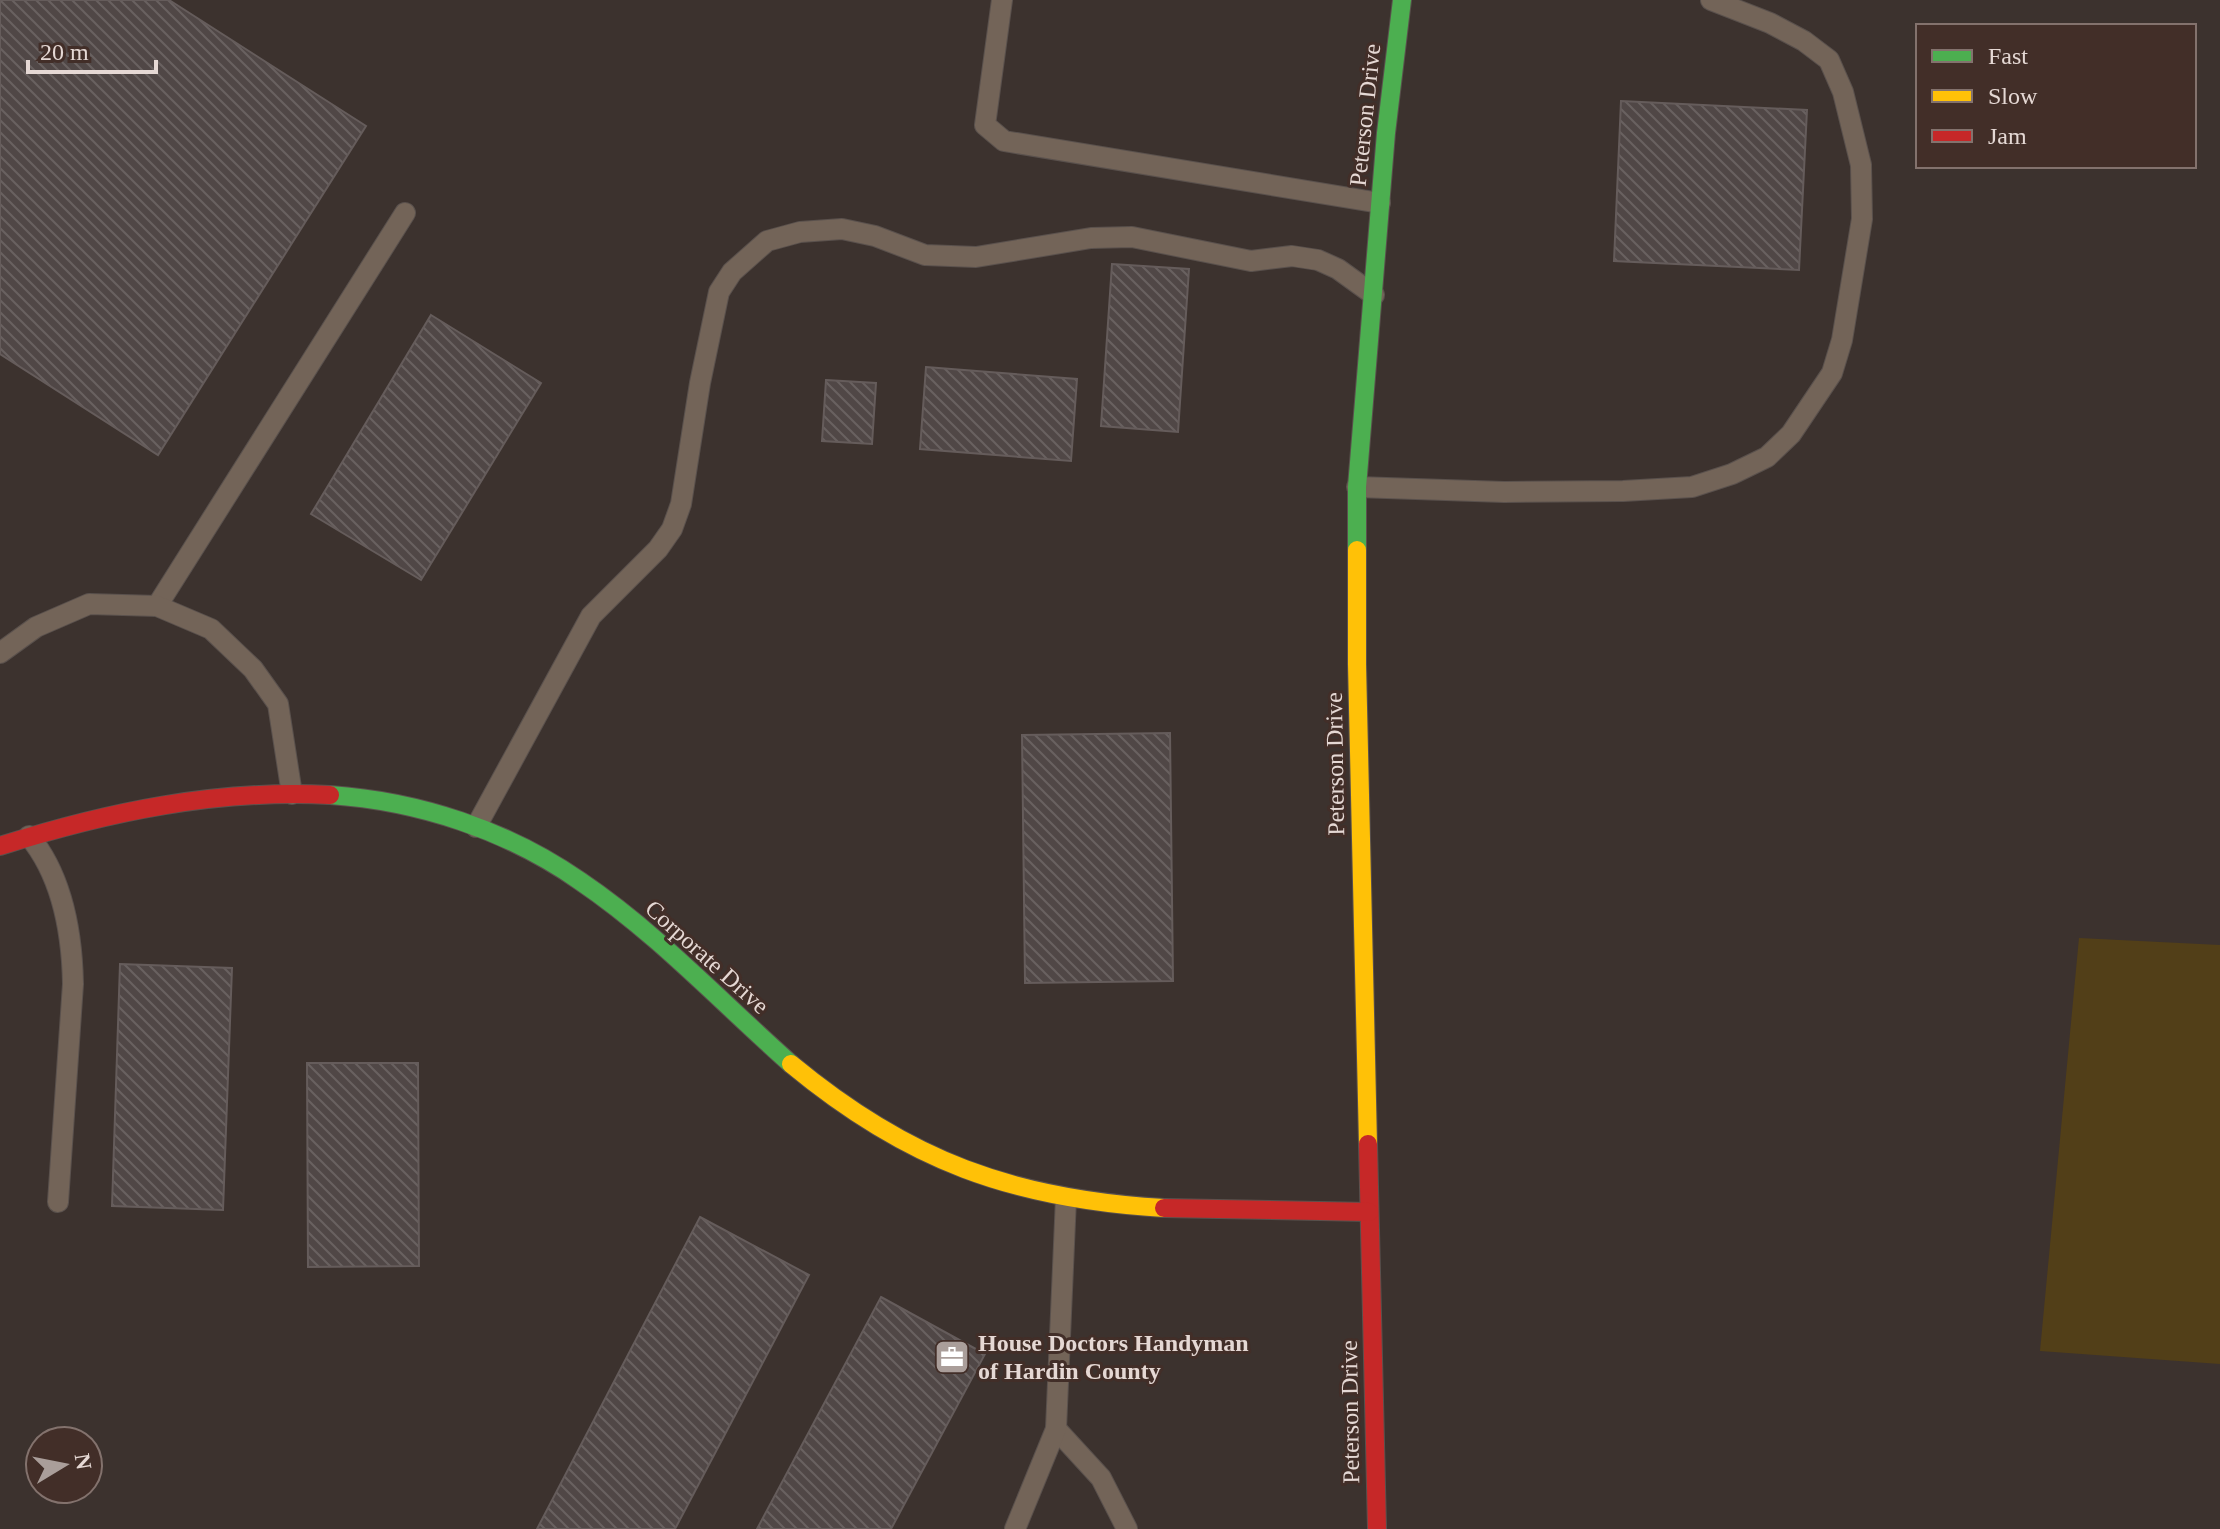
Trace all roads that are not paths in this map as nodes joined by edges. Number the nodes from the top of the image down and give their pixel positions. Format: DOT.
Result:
graph roads {
  1 [pos="1002,0"];
  2 [pos="1402,0"];
  3 [pos="1711,0"];
  4 [pos="1380,203"];
  5 [pos="405,213"];
  6 [pos="1374,295"];
  7 [pos="1357,487"];
  8 [pos="157,606"];
  9 [pos="0,653"];
  10 [pos="292,794"];
  11 [pos="476,827"];
  12 [pos="29,836"];
  13 [pos="0,846"];
  14 [pos="1066,1198"];
  15 [pos="58,1202"];
  16 [pos="1369,1212"];
  17 [pos="1056,1429"];
  18 [pos="1015,1529"];
  19 [pos="1127,1529"];
  20 [pos="1377,1529"];
  1 -- 4 [label="lane"];
  2 -- 4 [label="street, Peterson Drive"];
  3 -- 7 [label="lane"];
  4 -- 6 [label="street, Peterson Drive"];
  5 -- 8 [label="lane"];
  6 -- 7 [label="street, Peterson Drive"];
  6 -- 11 [label="lane"];
  7 -- 16 [label="street, Peterson Drive"];
  8 -- 9 [label="lane"];
  8 -- 10 [label="lane"];
  10 -- 11 [label="street, Corporate Drive"];
  10 -- 12 [label="street, Corporate Drive"];
  11 -- 14 [label="street, Corporate Drive"];
  12 -- 13 [label="street, Corporate Drive"];
  12 -- 15 [label="lane"];
  14 -- 16 [label="street, Corporate Drive"];
  14 -- 17 [label="lane"];
  16 -- 20 [label="street, Peterson Drive"];
  17 -- 18 [label="lane"];
  17 -- 19 [label="lane"];
}
